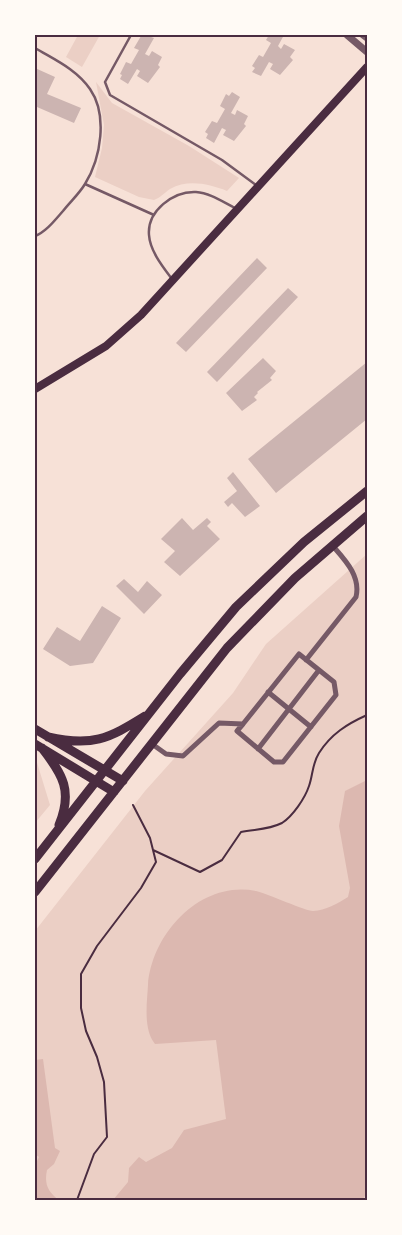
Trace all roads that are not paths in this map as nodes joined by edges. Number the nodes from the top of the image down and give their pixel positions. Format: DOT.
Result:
graph roads {
  1 [pos="132,35"];
  2 [pos="348,35"];
  3 [pos="363,35"];
  4 [pos="367,38"];
  5 [pos="35,48"];
  6 [pos="367,52"];
  7 [pos="367,67"];
  8 [pos="85,184"];
  9 [pos="259,187"];
  10 [pos="239,210"];
  11 [pos="154,215"];
  12 [pos="35,236"];
  13 [pos="174,281"];
  14 [pos="35,388"];
  15 [pos="367,491"];
  16 [pos="367,516"];
  17 [pos="332,545"];
  18 [pos="306,660"];
  19 [pos="319,670"];
  20 [pos="268,692"];
  21 [pos="289,708"];
  22 [pos="149,713"];
  23 [pos="243,724"];
  24 [pos="311,727"];
  25 [pos="35,729"];
  26 [pos="48,737"];
  27 [pos="152,744"];
  28 [pos="39,746"];
  29 [pos="258,749"];
  30 [pos="106,770"];
  31 [pos="97,781"];
  32 [pos="123,781"];
  33 [pos="114,792"];
  34 [pos="56,833"];
  35 [pos="35,859"];
  36 [pos="35,892"];
  1 -- 9 [label="lane"];
  2 -- 6 [label="street"];
  3 -- 4 [label="street"];
  5 -- 8 [label="lane"];
  7 -- 9 [label="main road"];
  8 -- 11 [label="lane"];
  8 -- 12 [label="lane"];
  9 -- 10 [label="main road"];
  10 -- 11 [label="lane"];
  10 -- 13 [label="main road"];
  11 -- 13 [label="lane"];
  13 -- 14 [label="main road"];
  15 -- 22 [label="main road"];
  16 -- 17 [label="main road"];
  17 -- 18 [label="street"];
  17 -- 27 [label="main road"];
  18 -- 19 [label="street"];
  18 -- 20 [label="street"];
  19 -- 21 [label="street"];
  19 -- 24 [label="street"];
  20 -- 21 [label="street"];
  20 -- 23 [label="street"];
  21 -- 24 [label="street"];
  21 -- 29 [label="street"];
  22 -- 26 [label="main road"];
  22 -- 30 [label="main road"];
  23 -- 27 [label="street"];
  23 -- 29 [label="street"];
  24 -- 29 [label="street"];
  25 -- 26 [label="main road"];
  26 -- 30 [label="main road"];
  27 -- 32 [label="main road"];
  28 -- 31 [label="main road"];
  28 -- 34 [label="main road"];
  30 -- 31 [label="main road"];
  30 -- 32 [label="main road"];
  31 -- 33 [label="main road"];
  31 -- 34 [label="main road"];
  32 -- 33 [label="main road"];
  33 -- 36 [label="main road"];
  34 -- 35 [label="main road"];
}
